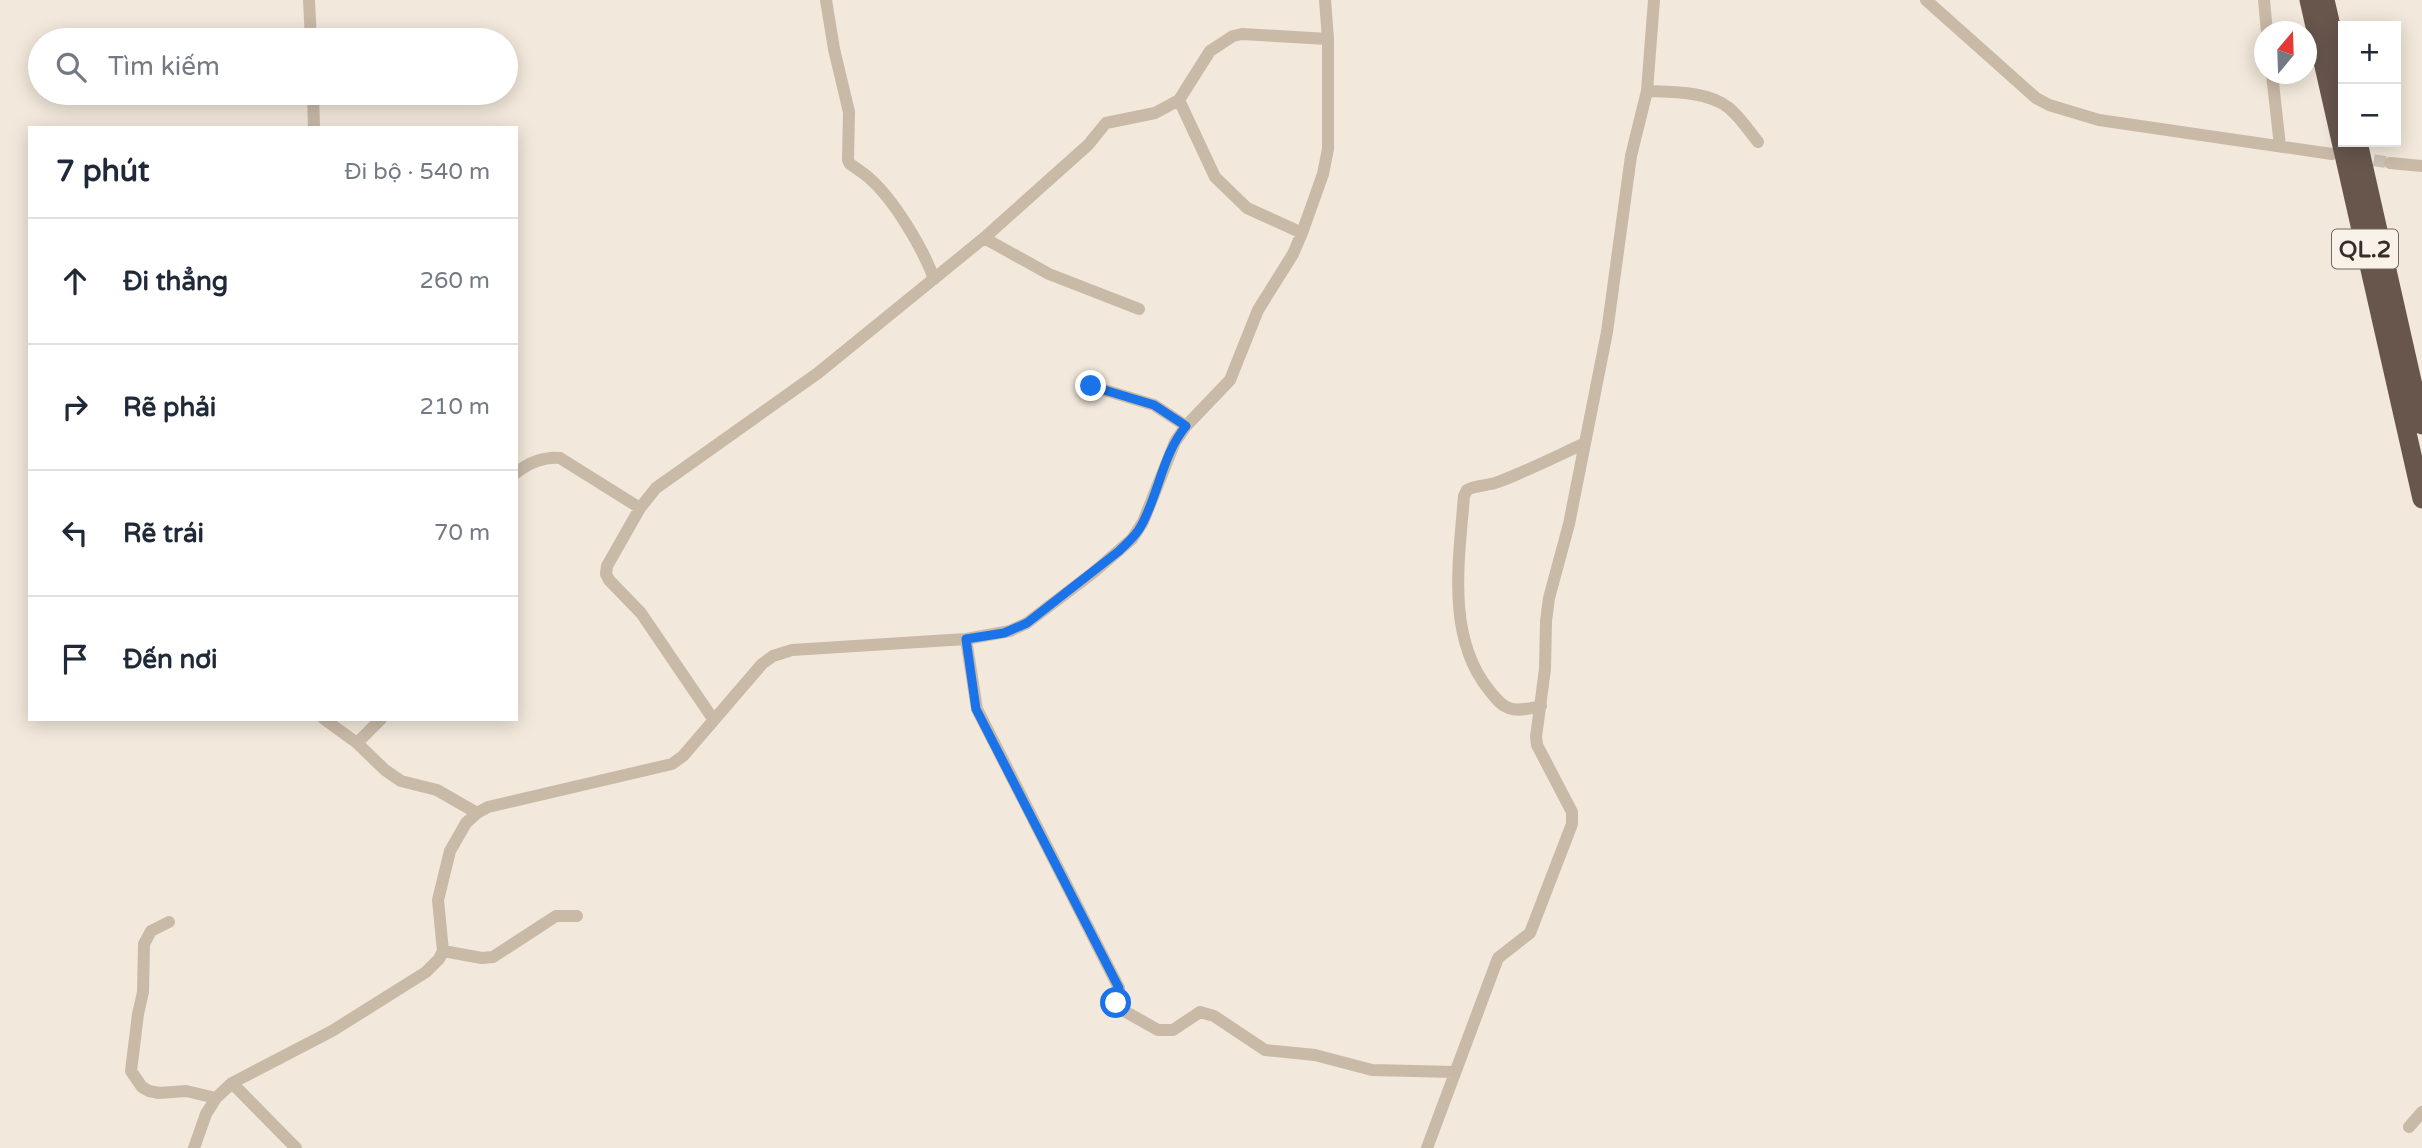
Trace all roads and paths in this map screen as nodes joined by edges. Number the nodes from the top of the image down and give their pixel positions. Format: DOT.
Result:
graph roads {
  1 [pos="309,0"];
  2 [pos="826,0"];
  3 [pos="1325,0"];
  4 [pos="1654,0"];
  5 [pos="1926,0"];
  6 [pos="2264,0"];
  7 [pos="2309,0"];
  8 [pos="2325,0"];
  9 [pos="2266,21"];
  10 [pos="310,28"];
  11 [pos="1328,40"];
  12 [pos="2338,56"];
  13 [pos="2273,84"];
  14 [pos="1647,91"];
  15 [pos="1179,100"];
  16 [pos="313,105"];
  17 [pos="314,126"];
  18 [pos="1758,142"];
  19 [pos="2280,146"];
  20 [pos="2359,147"];
  21 [pos="2332,154"];
  22 [pos="2390,163"];
  23 [pos="2422,166"];
  24 [pos="1302,233"];
  25 [pos="984,238"];
  26 [pos="934,279"];
  27 [pos="1139,309"];
  28 [pos="1091,386"];
  29 [pos="2422,425"];
  30 [pos="1186,426"];
  31 [pos="1584,444"];
  32 [pos="518,471"];
  33 [pos="2422,499"];
  34 [pos="640,508"];
  35 [pos="966,639"];
  36 [pos="1541,706"];
  37 [pos="713,719"];
  38 [pos="327,721"];
  39 [pos="380,721"];
  40 [pos="357,743"];
  41 [pos="477,813"];
  42 [pos="577,916"];
  43 [pos="169,922"];
  44 [pos="443,951"];
  45 [pos="1455,1072"];
  46 [pos="232,1083"];
  47 [pos="216,1098"];
  48 [pos="2422,1112"];
  49 [pos="2409,1127"];
  50 [pos="194,1148"];
  51 [pos="296,1148"];
  52 [pos="1427,1148"];
  1 -- 10 [label="street"];
  2 -- 26 [label="street"];
  3 -- 11 [label="street"];
  4 -- 14 [label="street"];
  5 -- 19 [label="street"];
  6 -- 9 [label="street"];
  7 -- 33 [label="highway, QL.2"];
  8 -- 12 [label="highway"];
  11 -- 15 [label="street"];
  11 -- 24 [label="street"];
  13 -- 19 [label="street"];
  14 -- 18 [label="street"];
  14 -- 31 [label="street"];
  15 -- 24 [label="street"];
  15 -- 25 [label="street"];
  16 -- 17 [label="street"];
  19 -- 21 [label="street"];
  20 -- 29 [label="highway, QL.2"];
  22 -- 23 [label="street"];
  24 -- 30 [label="street"];
  25 -- 26 [label="street"];
  25 -- 27 [label="street"];
  26 -- 34 [label="street"];
  28 -- 30 [label="street"];
  30 -- 35 [label="street"];
  31 -- 36 [label="street"];
  31 -- 36 [label="street"];
  32 -- 34 [label="street"];
  34 -- 37 [label="street"];
  35 -- 37 [label="street"];
  35 -- 45 [label="street"];
  36 -- 45 [label="street"];
  37 -- 41 [label="street"];
  38 -- 40 [label="street"];
  39 -- 40 [label="street"];
  40 -- 41 [label="street"];
  41 -- 44 [label="street"];
  42 -- 44 [label="street"];
  43 -- 47 [label="street"];
  44 -- 46 [label="street"];
  45 -- 52 [label="street"];
  46 -- 47 [label="street"];
  46 -- 51 [label="street"];
  47 -- 50 [label="street"];
  48 -- 49 [label="street"];
}
